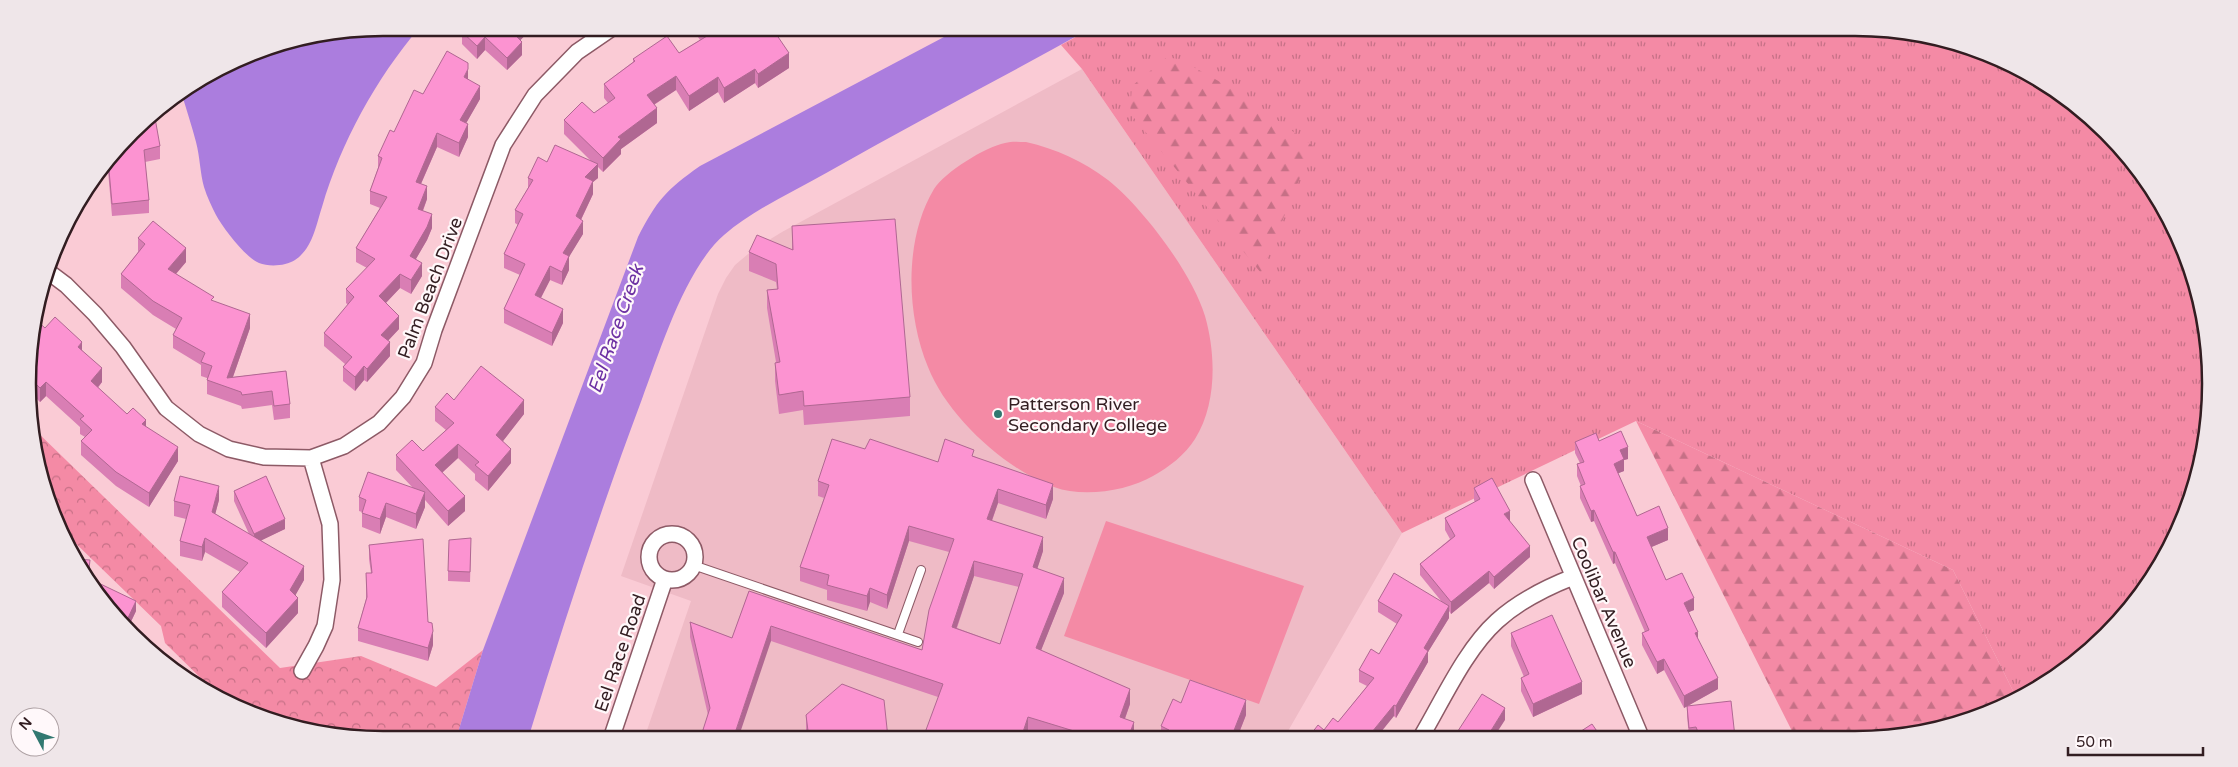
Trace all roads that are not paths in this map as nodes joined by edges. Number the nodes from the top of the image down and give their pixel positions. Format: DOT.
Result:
graph roads {
  1 [pos="600,36"];
  2 [pos="54,276"];
  3 [pos="311,458"];
  4 [pos="1533,480"];
  5 [pos="693,564"];
  6 [pos="921,570"];
  7 [pos="1573,577"];
  8 [pos="665,579"];
  9 [pos="898,634"];
  10 [pos="918,642"];
  11 [pos="302,671"];
  12 [pos="614,731"];
  13 [pos="1425,731"];
  14 [pos="1638,731"];
  1 -- 3 [label="street, Palm Beach Drive"];
  2 -- 3 [label="street, Palm Beach Drive"];
  3 -- 11 [label="street"];
  4 -- 7 [label="street, Coolibar Avenue"];
  5 -- 8 [label="street"];
  5 -- 8 [label="street"];
  5 -- 9 [label="lane"];
  6 -- 9 [label="lane"];
  7 -- 13 [label="street"];
  7 -- 14 [label="street, Coolibar Avenue"];
  8 -- 12 [label="street, Eel Race Road"];
  9 -- 10 [label="lane"];
}
